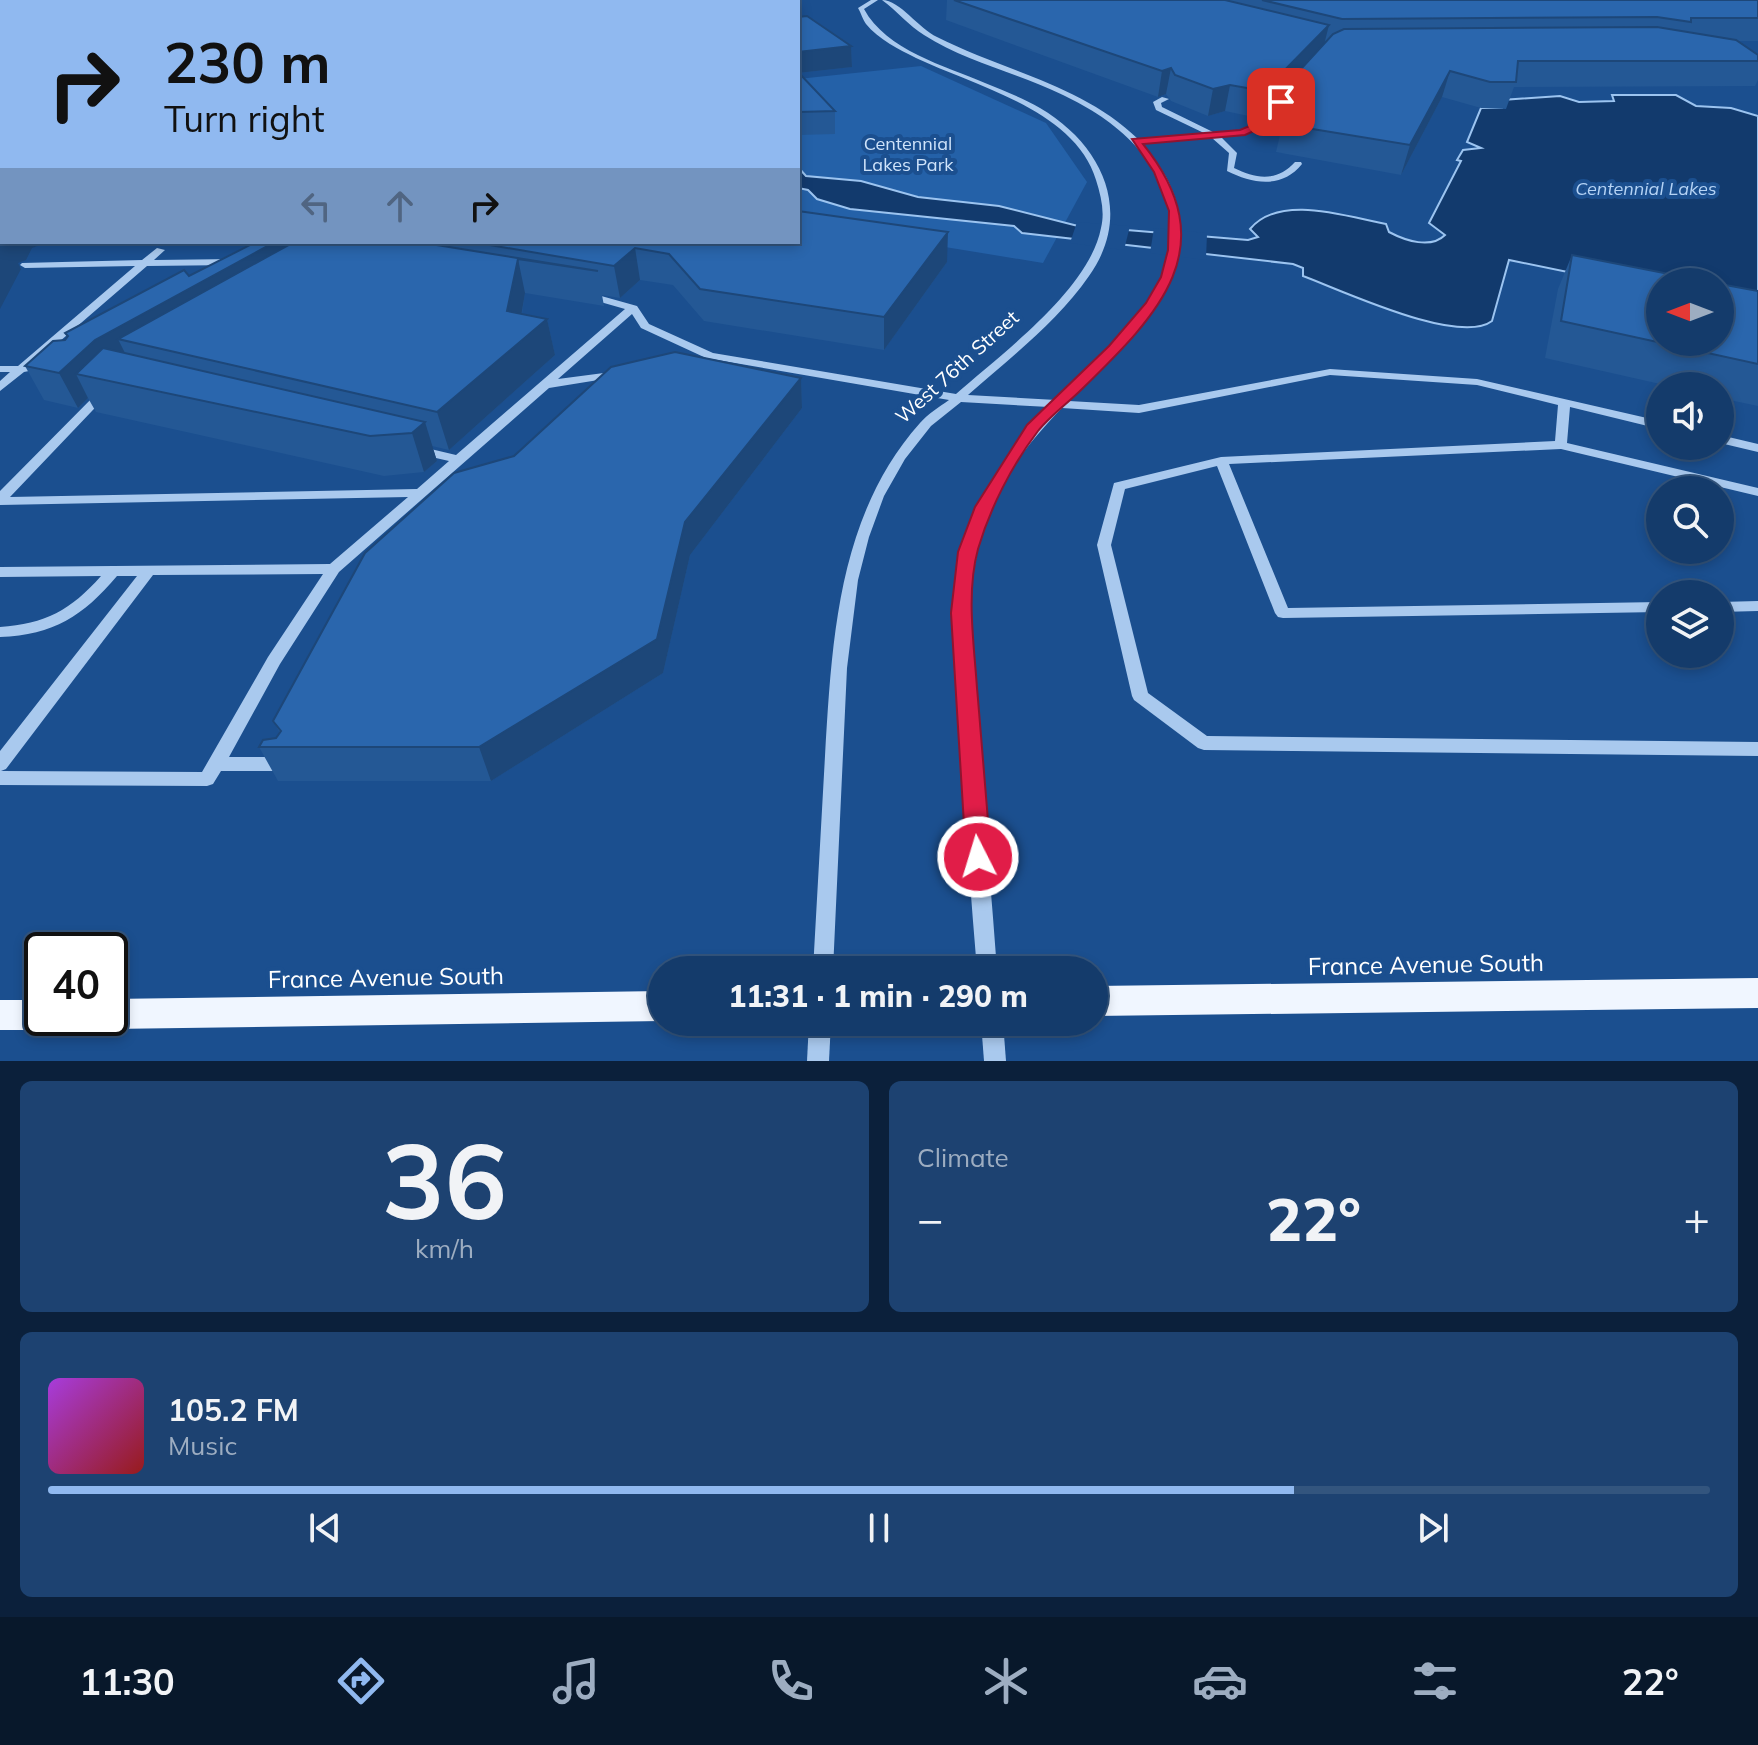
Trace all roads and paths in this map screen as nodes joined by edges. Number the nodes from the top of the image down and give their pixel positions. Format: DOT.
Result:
graph roads {
  1 [pos="875,0"];
  2 [pos="885,0"];
  3 [pos="1292,90"];
  4 [pos="1165,99"];
  5 [pos="1216,137"];
  6 [pos="1135,142"];
  7 [pos="1298,164"];
  8 [pos="160,250"];
  9 [pos="242,262"];
  10 [pos="144,264"];
  11 [pos="25,265"];
  12 [pos="567,292"];
  13 [pos="633,308"];
  14 [pos="710,356"];
  15 [pos="681,362"];
  16 [pos="0,369"];
  17 [pos="21,369"];
  18 [pos="36,369"];
  19 [pos="637,371"];
  20 [pos="118,378"];
  21 [pos="548,384"];
  22 [pos="0,387"];
  23 [pos="960,398"];
  24 [pos="1057,403"];
  25 [pos="1564,403"];
  26 [pos="1646,422"];
  27 [pos="1734,442"];
  28 [pos="1561,445"];
  29 [pos="407,447"];
  30 [pos="1758,448"];
  31 [pos="460,460"];
  32 [pos="1221,461"];
  33 [pos="1758,492"];
  34 [pos="420,493"];
  35 [pos="0,500"];
  36 [pos="334,569"];
  37 [pos="114,570"];
  38 [pos="149,570"];
  39 [pos="0,572"];
  40 [pos="1758,606"];
  41 [pos="1646,607"];
  42 [pos="1734,607"];
  43 [pos="0,632"];
  44 [pos="1758,749"];
  45 [pos="0,764"];
  46 [pos="216,764"];
  47 [pos="287,764"];
  48 [pos="0,778"];
  49 [pos="824,956"];
  50 [pos="986,956"];
  51 [pos="1758,993"];
  52 [pos="1108,1001"];
  53 [pos="648,1006"];
  54 [pos="128,1014"];
  55 [pos="0,1015"];
  56 [pos="24,1015"];
  57 [pos="819,1036"];
  58 [pos="993,1036"];
  59 [pos="818,1061"];
  60 [pos="995,1061"];
  1 -- 23 [label="street, West 76th Street"];
  2 -- 6 [label="street"];
  3 -- 5 [label="street"];
  4 -- 5 [label="street"];
  5 -- 6 [label="street"];
  5 -- 7 [label="street"];
  6 -- 24 [label="street"];
  8 -- 10 [label="street"];
  9 -- 10 [label="street"];
  10 -- 11 [label="street"];
  10 -- 17 [label="street"];
  12 -- 13 [label="street"];
  13 -- 14 [label="street"];
  13 -- 21 [label="street"];
  14 -- 15 [label="street"];
  14 -- 23 [label="street"];
  16 -- 17 [label="street"];
  17 -- 18 [label="street"];
  17 -- 22 [label="street"];
  19 -- 21 [label="street"];
  20 -- 35 [label="street"];
  21 -- 31 [label="street"];
  23 -- 24 [label="street"];
  23 -- 49 [label="street, West 76th Street"];
  24 -- 25 [label="street"];
  24 -- 50 [label="street"];
  25 -- 26 [label="street"];
  25 -- 28 [label="street"];
  27 -- 30 [label="street"];
  28 -- 32 [label="street"];
  28 -- 33 [label="street"];
  29 -- 31 [label="street"];
  31 -- 34 [label="street"];
  32 -- 41 [label="street"];
  32 -- 44 [label="street"];
  34 -- 35 [label="street"];
  34 -- 36 [label="street"];
  36 -- 38 [label="street"];
  36 -- 46 [label="street"];
  37 -- 38 [label="street"];
  37 -- 39 [label="street"];
  37 -- 43 [label="street"];
  38 -- 45 [label="street"];
  40 -- 42 [label="street"];
  46 -- 47 [label="street"];
  46 -- 48 [label="street"];
  51 -- 52 [label="main road, France Avenue South"];
  53 -- 54 [label="main road, France Avenue South"];
  55 -- 56 [label="main road"];
  57 -- 59 [label="street"];
  58 -- 60 [label="street"];
}
